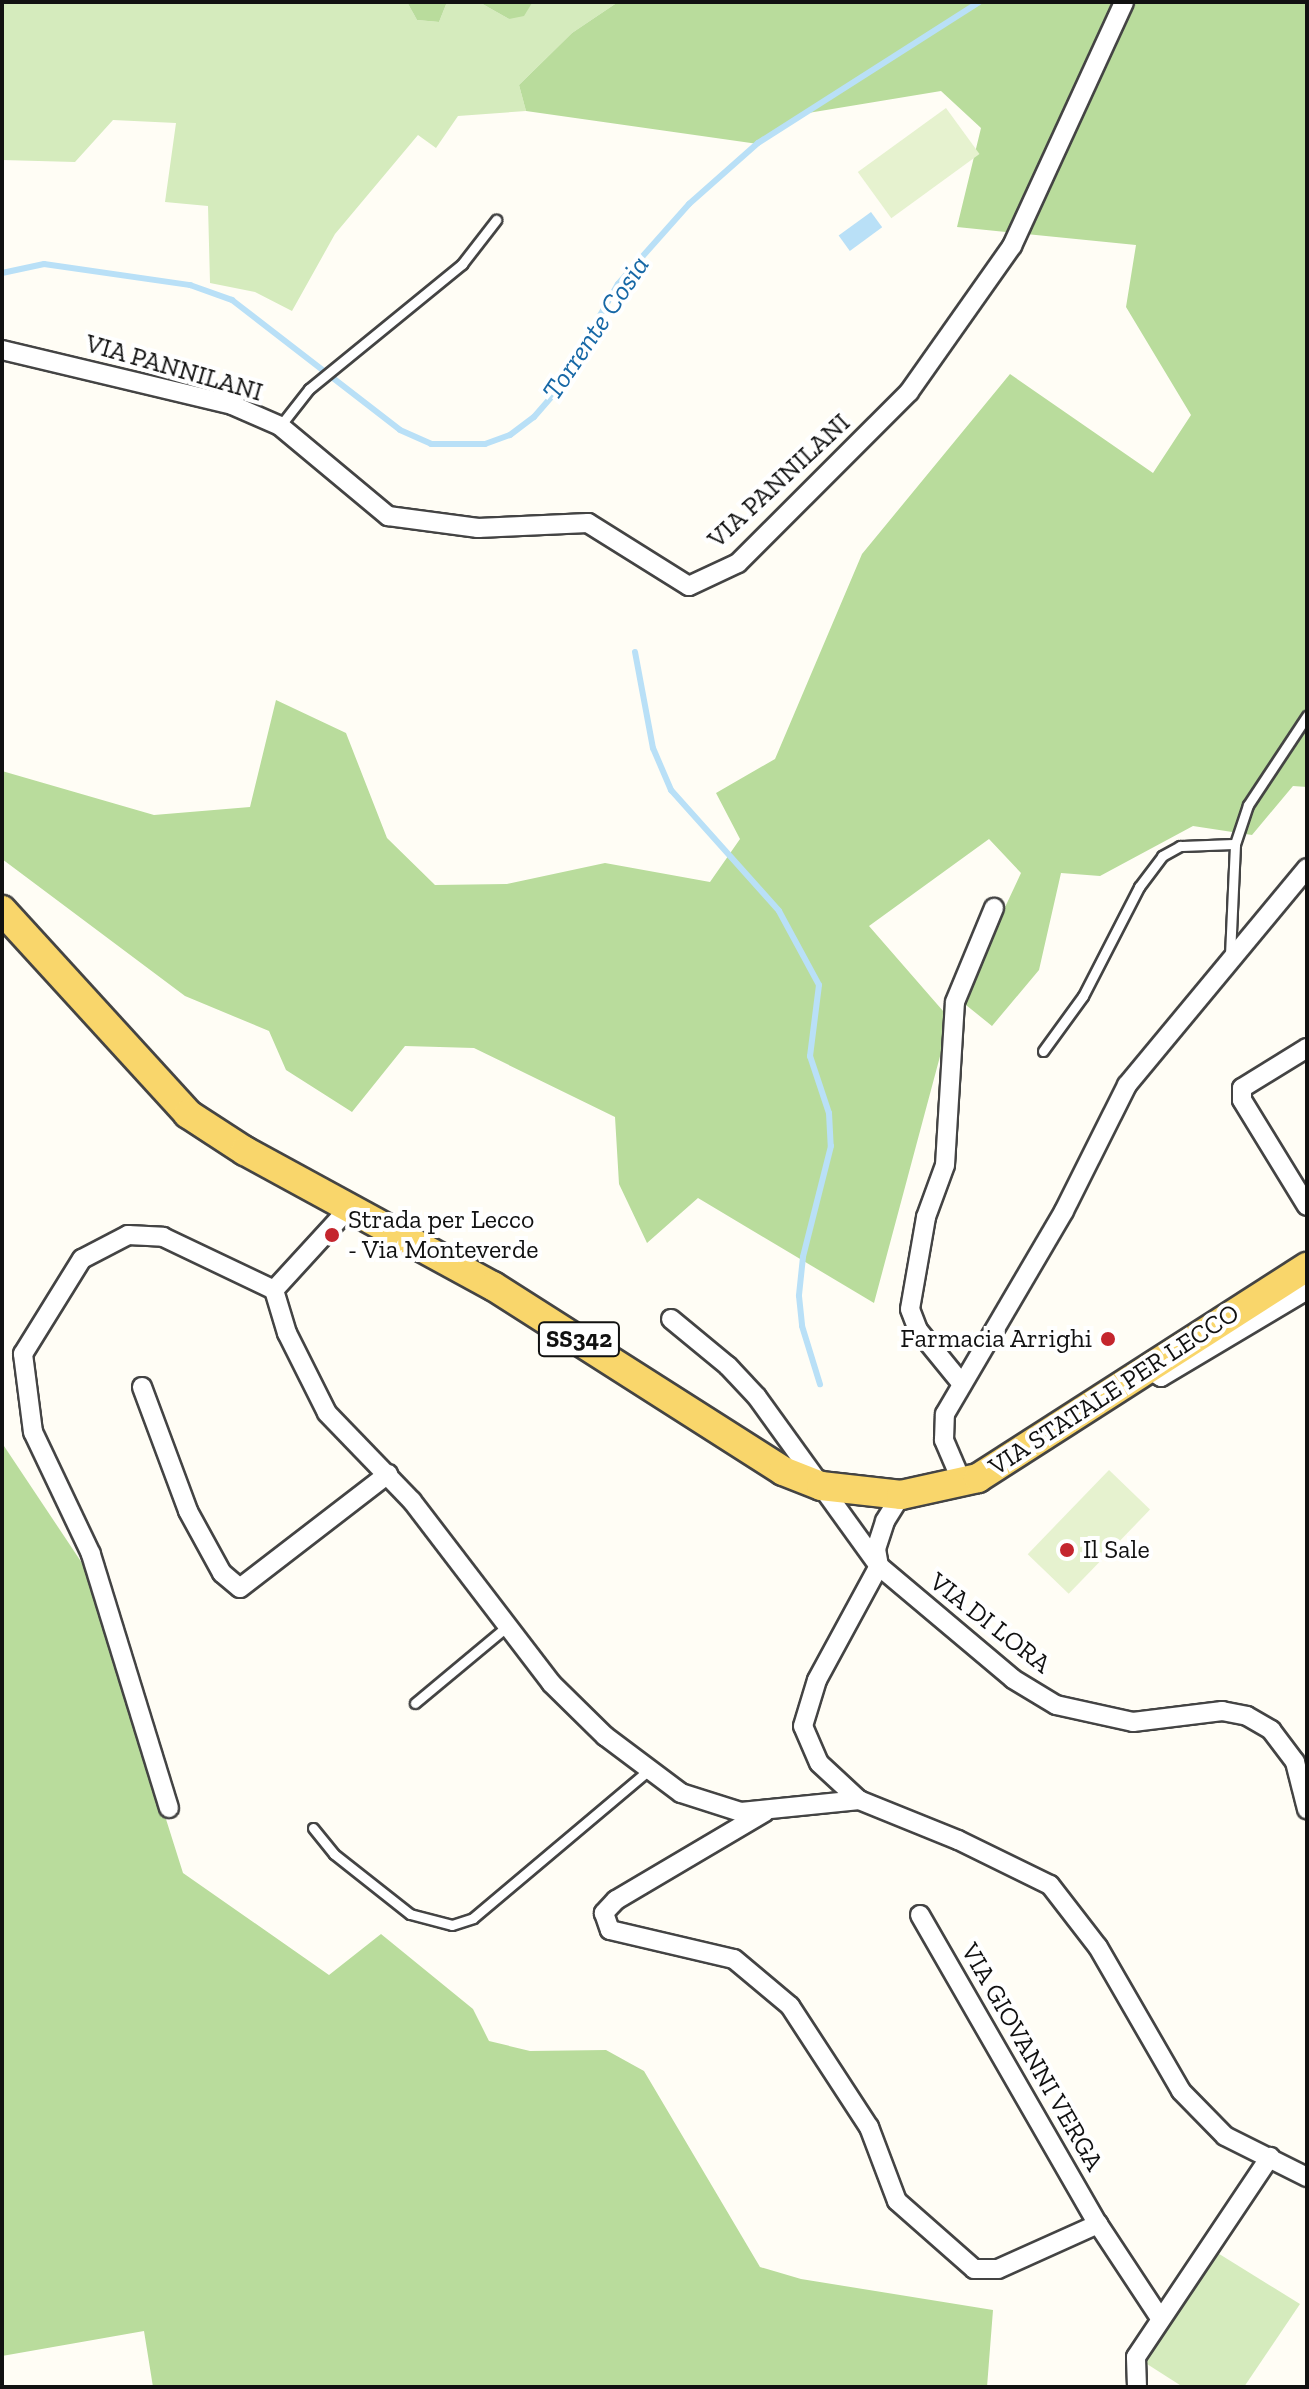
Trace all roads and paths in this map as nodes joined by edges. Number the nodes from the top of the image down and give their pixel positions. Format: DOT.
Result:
graph roads {
  1 [pos="1124,2"];
  2 [pos="496,220"];
  3 [pos="2,350"];
  4 [pos="280,426"];
  5 [pos="1307,716"];
  6 [pos="1235,844"];
  7 [pos="1307,868"];
  8 [pos="994,908"];
  9 [pos="2,910"];
  10 [pos="1230,955"];
  11 [pos="1307,1048"];
  12 [pos="1043,1051"];
  13 [pos="1307,1206"];
  14 [pos="350,1207"];
  15 [pos="1307,1267"];
  16 [pos="274,1290"];
  17 [pos="1307,1290"];
  18 [pos="671,1319"];
  19 [pos="1148,1368"];
  20 [pos="962,1384"];
  21 [pos="142,1387"];
  22 [pos="388,1474"];
  23 [pos="962,1482"];
  24 [pos="821,1486"];
  25 [pos="901,1495"];
  26 [pos="879,1566"];
  27 [pos="505,1628"];
  28 [pos="415,1703"];
  29 [pos="650,1769"];
  30 [pos="859,1800"];
  31 [pos="169,1808"];
  32 [pos="1307,1809"];
  33 [pos="767,1811"];
  34 [pos="313,1828"];
  35 [pos="920,1915"];
  36 [pos="1270,2157"];
  37 [pos="1307,2177"];
  38 [pos="1098,2224"];
  39 [pos="1160,2318"];
  40 [pos="1137,2387"];
  1 -- 4 [label="street, VIA PANNILANI"];
  2 -- 4 [label="lane"];
  3 -- 4 [label="street, VIA PANNILANI"];
  5 -- 6 [label="lane"];
  6 -- 10 [label="lane"];
  6 -- 12 [label="lane"];
  7 -- 10 [label="street"];
  8 -- 20 [label="street"];
  9 -- 14 [label="main road, VIA STATALE PER LECCO / SS342"];
  10 -- 20 [label="street"];
  11 -- 13 [label="street"];
  14 -- 16 [label="street"];
  14 -- 24 [label="main road, VIA STATALE PER LECCO / SS342"];
  15 -- 19 [label="main road, VIA STATALE PER LECCO / SS342"];
  16 -- 22 [label="street"];
  16 -- 31 [label="street"];
  17 -- 19 [label="street"];
  18 -- 24 [label="street, VIA DI LORA"];
  19 -- 23 [label="main road, VIA STATALE PER LECCO / SS342"];
  20 -- 23 [label="street"];
  21 -- 22 [label="street"];
  22 -- 27 [label="street"];
  23 -- 25 [label="main road, VIA STATALE PER LECCO / SS342"];
  24 -- 25 [label="main road, VIA STATALE PER LECCO / SS342"];
  24 -- 26 [label="street, VIA DI LORA"];
  25 -- 26 [label="street"];
  26 -- 30 [label="street"];
  26 -- 32 [label="street, VIA DI LORA"];
  27 -- 28 [label="lane"];
  27 -- 29 [label="street"];
  29 -- 33 [label="street"];
  29 -- 34 [label="lane"];
  30 -- 33 [label="street"];
  30 -- 36 [label="street"];
  33 -- 38 [label="street"];
  35 -- 38 [label="street, VIA GIOVANNI VERGA"];
  36 -- 37 [label="street"];
  36 -- 39 [label="street"];
  38 -- 39 [label="street, VIA GIOVANNI VERGA"];
  39 -- 40 [label="street"];
}
